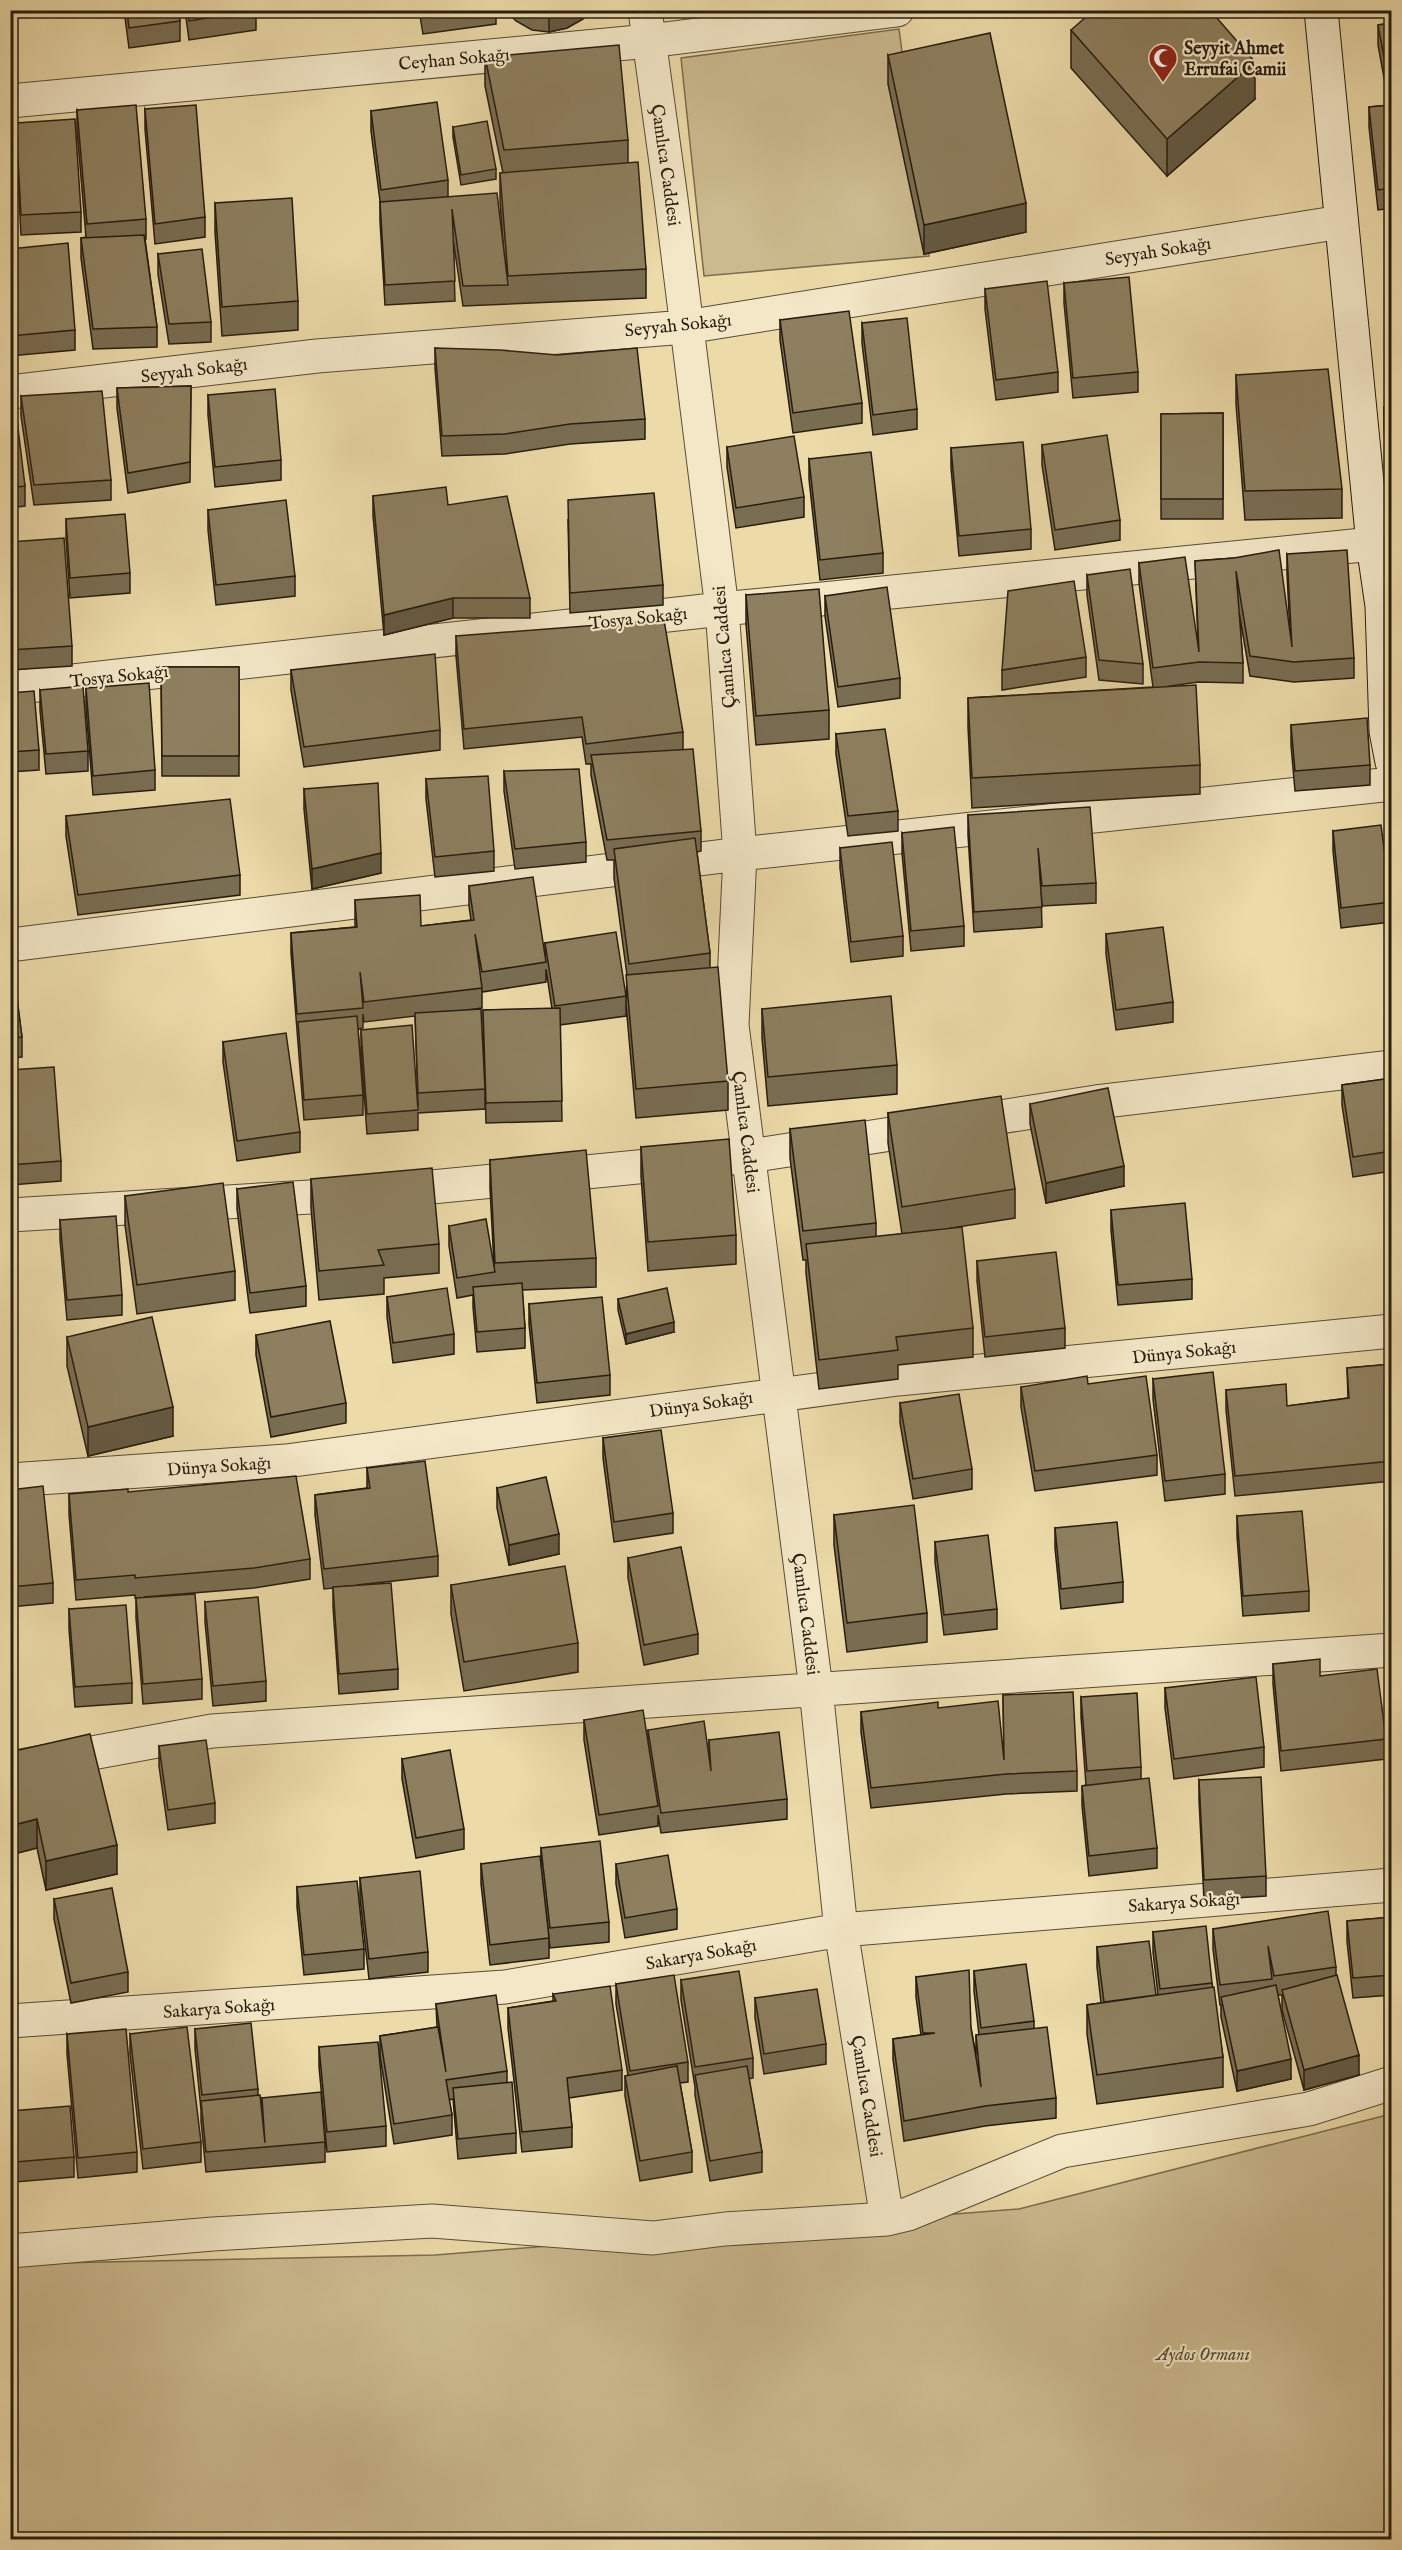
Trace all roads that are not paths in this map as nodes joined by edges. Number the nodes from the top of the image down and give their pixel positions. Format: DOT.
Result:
graph roads {
  1 [pos="897,10"];
  2 [pos="1321,10"];
  3 [pos="647,26"];
  4 [pos="10,101"];
  5 [pos="1341,222"];
  6 [pos="686,327"];
  7 [pos="10,392"];
  8 [pos="1373,544"];
  9 [pos="722,609"];
  10 [pos="10,688"];
  11 [pos="1390,739"];
  12 [pos="1392,784"];
  13 [pos="740,854"];
  14 [pos="10,945"];
  15 [pos="1392,1067"];
  16 [pos="750,1156"];
  17 [pos="10,1215"];
  18 [pos="1392,1331"];
  19 [pos="778,1394"];
  20 [pos="10,1480"];
  21 [pos="1392,1650"];
  22 [pos="816,1689"];
  23 [pos="10,1768"];
  24 [pos="1392,1885"];
  25 [pos="841,1930"];
  26 [pos="10,2021"];
  27 [pos="1392,2083"];
  28 [pos="887,2219"];
  29 [pos="10,2251"];
  1 -- 3 [label="street, Ceyhan Sokağı"];
  2 -- 5 [label="street"];
  3 -- 4 [label="street, Ceyhan Sokağı"];
  3 -- 6 [label="street, Çamlıca Caddesi"];
  5 -- 6 [label="street, Seyyah Sokağı"];
  5 -- 8 [label="street"];
  6 -- 7 [label="street, Seyyah Sokağı"];
  6 -- 9 [label="street, Çamlıca Caddesi"];
  8 -- 9 [label="street, Tosya Sokağı"];
  8 -- 11 [label="street"];
  9 -- 10 [label="street, Tosya Sokağı"];
  9 -- 13 [label="street, Çamlıca Caddesi"];
  12 -- 13 [label="street"];
  13 -- 14 [label="street"];
  13 -- 16 [label="street, Çamlıca Caddesi"];
  15 -- 16 [label="street"];
  16 -- 17 [label="street"];
  16 -- 19 [label="street, Çamlıca Caddesi"];
  18 -- 19 [label="street, Dünya Sokağı"];
  19 -- 20 [label="street, Dünya Sokağı"];
  19 -- 22 [label="street, Çamlıca Caddesi"];
  21 -- 22 [label="street"];
  22 -- 23 [label="street"];
  22 -- 25 [label="street, Çamlıca Caddesi"];
  24 -- 25 [label="street, Sakarya Sokağı"];
  25 -- 26 [label="street, Sakarya Sokağı"];
  25 -- 28 [label="street, Çamlıca Caddesi"];
  27 -- 28 [label="street"];
  28 -- 29 [label="street"];
}
